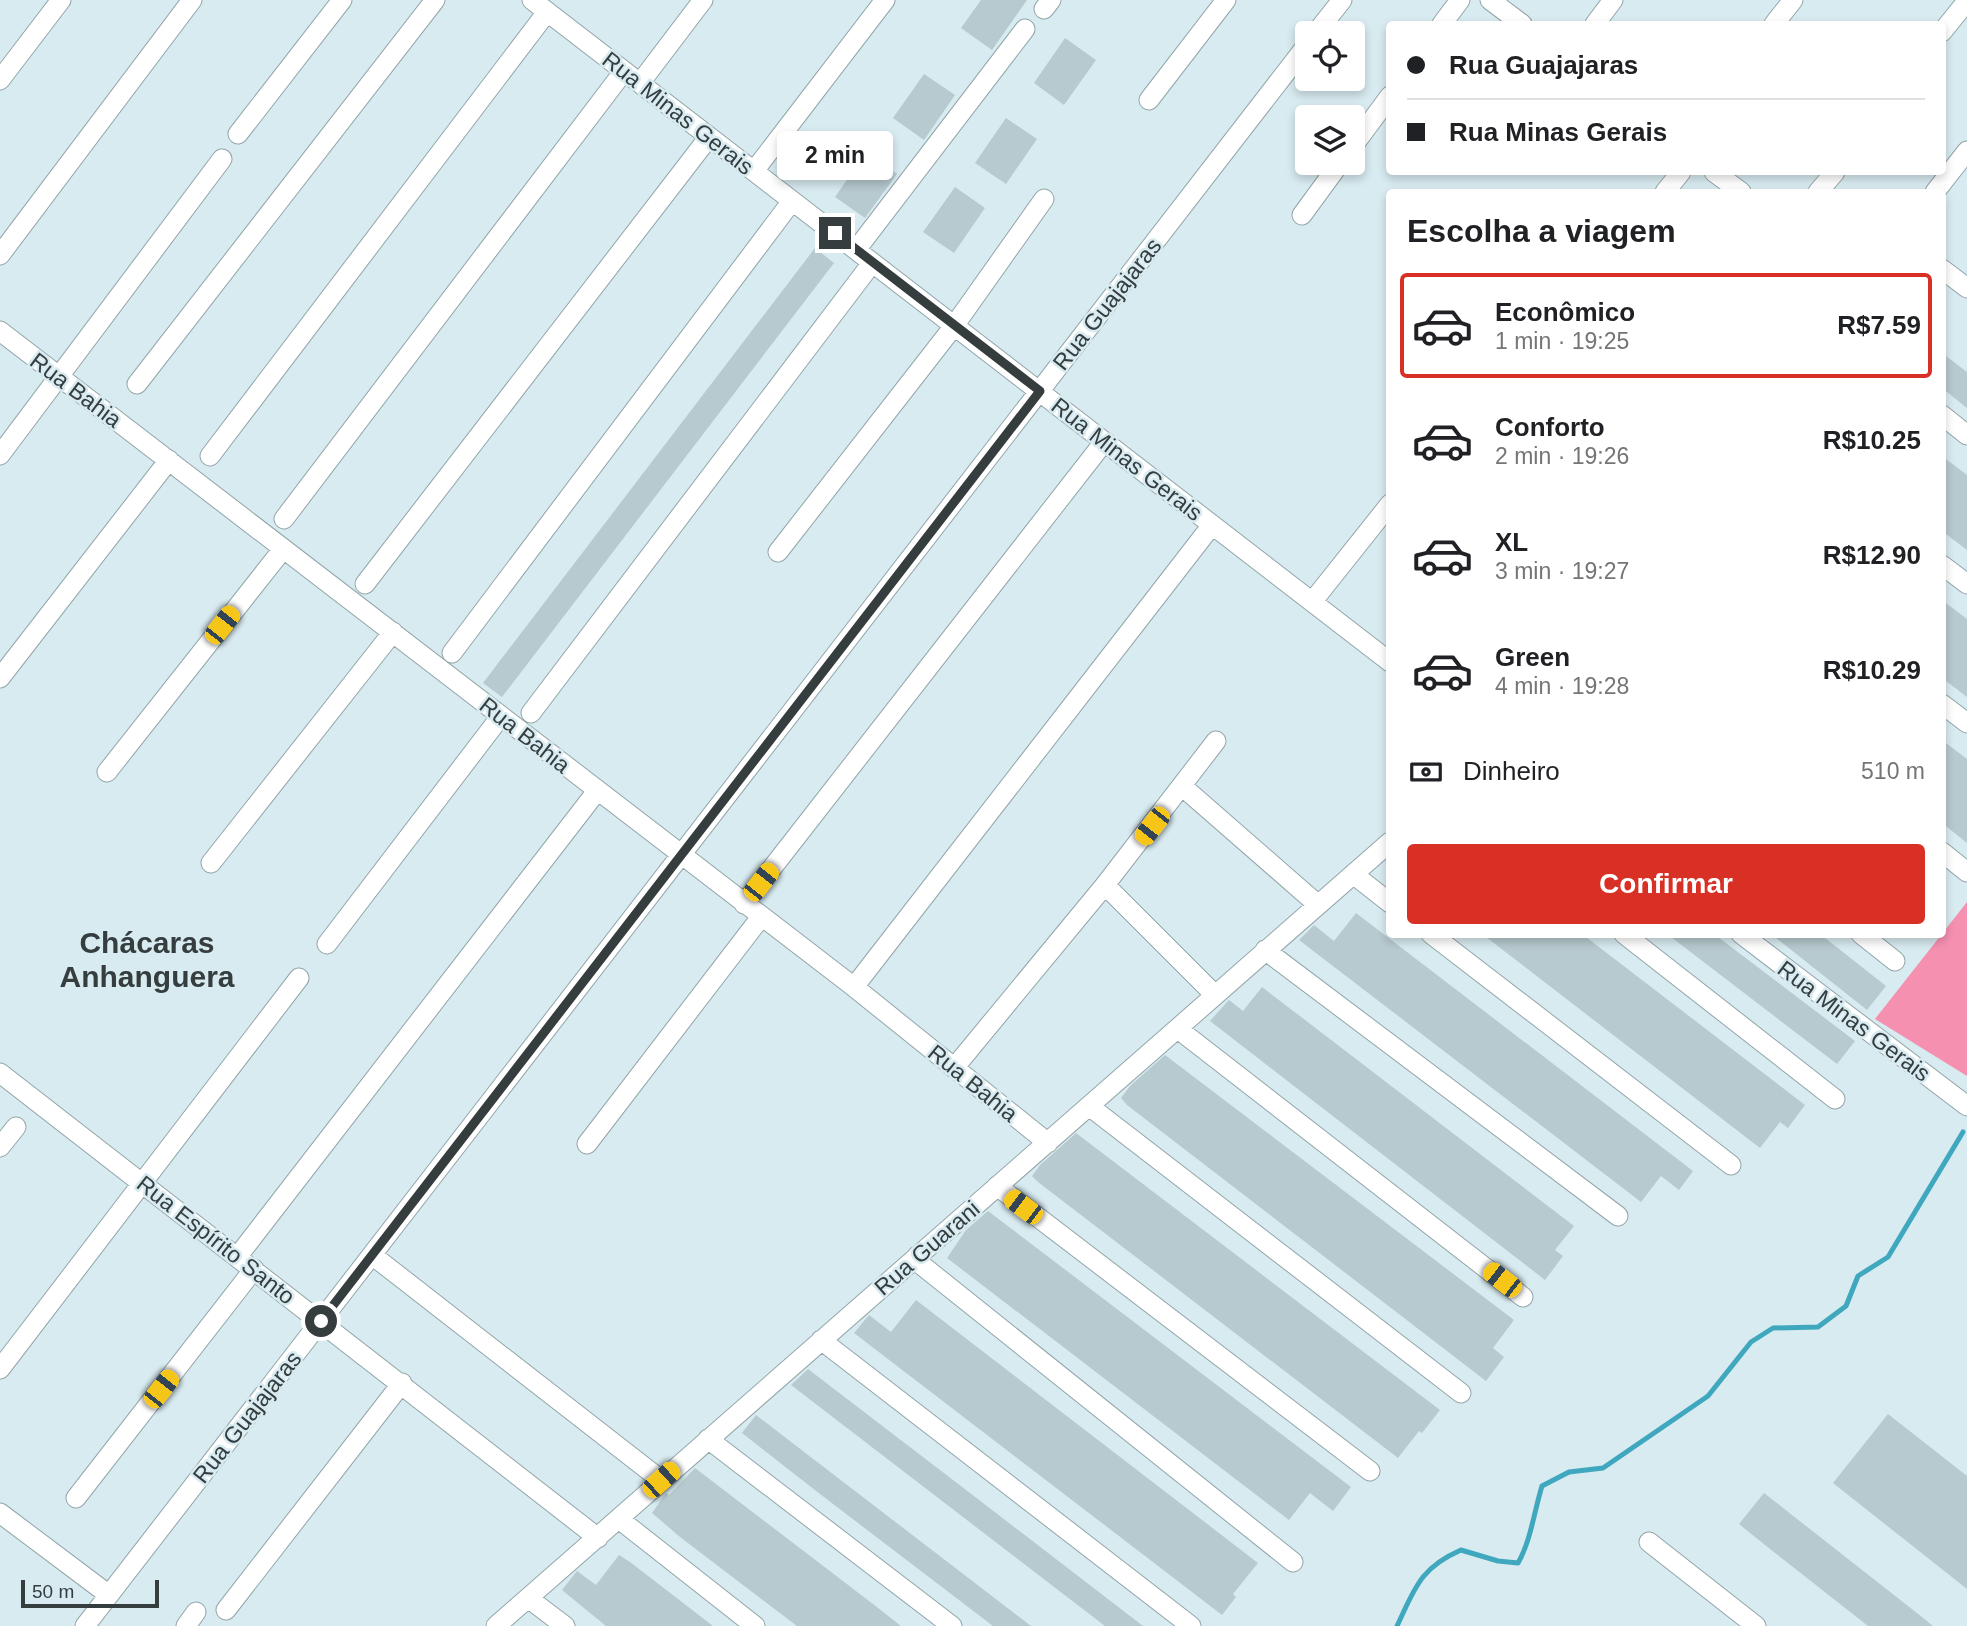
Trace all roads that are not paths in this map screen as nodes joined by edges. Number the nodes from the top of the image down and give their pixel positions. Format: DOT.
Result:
graph roads {
  1 [pos="61,0"];
  2 [pos="192,0"];
  3 [pos="342,0"];
  4 [pos="435,0"];
  5 [pos="703,0"];
  6 [pos="885,0"];
  7 [pos="1226,0"];
  8 [pos="1342,0"];
  9 [pos="1460,0"];
  10 [pos="1490,0"];
  11 [pos="1613,0"];
  12 [pos="1793,0"];
  13 [pos="1967,1"];
  14 [pos="540,6"];
  15 [pos="1326,21"];
  16 [pos="1444,21"];
  17 [pos="1518,21"];
  18 [pos="1597,21"];
  19 [pos="1776,21"];
  20 [pos="1946,28"];
  21 [pos="1025,29"];
  22 [pos="1295,61"];
  23 [pos="632,77"];
  24 [pos="0,80"];
  25 [pos="1149,100"];
  26 [pos="1386,101"];
  27 [pos="1365,130"];
  28 [pos="238,134"];
  29 [pos="709,137"];
  30 [pos="1967,151"];
  31 [pos="222,159"];
  32 [pos="754,171"];
  33 [pos="1331,175"];
  34 [pos="1679,175"];
  35 [pos="1718,175"];
  36 [pos="1832,175"];
  37 [pos="1667,189"];
  38 [pos="1737,189"];
  39 [pos="1821,189"];
  40 [pos="1937,189"];
  41 [pos="1044,199"];
  42 [pos="792,201"];
  43 [pos="1302,215"];
  44 [pos="856,250"];
  45 [pos="0,254"];
  46 [pos="872,263"];
  47 [pos="1946,272"];
  48 [pos="1967,288"];
  49 [pos="954,326"];
  50 [pos="0,331"];
  51 [pos="58,377"];
  52 [pos="137,384"];
  53 [pos="1040,391"];
  54 [pos="1946,418"];
  55 [pos="1967,435"];
  56 [pos="1104,442"];
  57 [pos="0,455"];
  58 [pos="210,456"];
  59 [pos="169,460"];
  60 [pos="1386,509"];
  61 [pos="284,519"];
  62 [pos="1212,525"];
  63 [pos="283,549"];
  64 [pos="778,552"];
  65 [pos="1946,568"];
  66 [pos="365,584"];
  67 [pos="1967,584"];
  68 [pos="1312,602"];
  69 [pos="393,632"];
  70 [pos="452,653"];
  71 [pos="1386,659"];
  72 [pos="0,678"];
  73 [pos="1946,707"];
  74 [pos="530,713"];
  75 [pos="500,716"];
  76 [pos="1967,723"];
  77 [pos="1216,741"];
  78 [pos="107,772"];
  79 [pos="1183,787"];
  80 [pos="597,791"];
  81 [pos="1386,845"];
  82 [pos="680,854"];
  83 [pos="1946,855"];
  84 [pos="211,863"];
  85 [pos="1967,872"];
  86 [pos="1353,874"];
  87 [pos="1105,885"];
  88 [pos="1386,900"];
  89 [pos="744,904"];
  90 [pos="1317,904"];
  91 [pos="761,917"];
  92 [pos="1436,938"];
  93 [pos="1628,938"];
  94 [pos="1746,938"];
  95 [pos="1866,938"];
  96 [pos="327,944"];
  97 [pos="1265,950"];
  98 [pos="1895,961"];
  99 [pos="299,978"];
  100 [pos="854,987"];
  101 [pos="1214,995"];
  102 [pos="1178,1029"];
  103 [pos="954,1068"];
  104 [pos="0,1073"];
  105 [pos="1835,1098"];
  106 [pos="1089,1106"];
  107 [pos="1967,1106"];
  108 [pos="16,1126"];
  109 [pos="1048,1143"];
  110 [pos="587,1144"];
  111 [pos="0,1147"];
  112 [pos="1731,1165"];
  113 [pos="141,1182"];
  114 [pos="997,1186"];
  115 [pos="1618,1216"];
  116 [pos="372,1255"];
  117 [pos="237,1256"];
  118 [pos="917,1256"];
  119 [pos="254,1269"];
  120 [pos="1523,1297"];
  121 [pos="321,1321"];
  122 [pos="821,1340"];
  123 [pos="0,1369"];
  124 [pos="402,1383"];
  125 [pos="1461,1392"];
  126 [pos="708,1439"];
  127 [pos="1370,1471"];
  128 [pos="661,1480"];
  129 [pos="76,1498"];
  130 [pos="0,1513"];
  131 [pos="619,1519"];
  132 [pos="598,1538"];
  133 [pos="1649,1542"];
  134 [pos="1293,1562"];
  135 [pos="109,1595"];
  136 [pos="528,1598"];
  137 [pos="226,1610"];
  138 [pos="85,1626"];
  139 [pos="496,1626"];
  140 [pos="565,1626"];
  141 [pos="755,1626"];
  142 [pos="952,1626"];
  143 [pos="1191,1626"];
  144 [pos="1756,1626"];
  1 -- 24 [label="street"];
  2 -- 45 [label="street"];
  3 -- 28 [label="street"];
  4 -- 52 [label="street"];
  5 -- 23 [label="street"];
  6 -- 32 [label="street"];
  7 -- 25 [label="street"];
  8 -- 15 [label="street"];
  9 -- 16 [label="street"];
  10 -- 17 [label="street"];
  11 -- 18 [label="street"];
  12 -- 19 [label="street"];
  13 -- 20 [label="street"];
  14 -- 23 [label="street, Rua Minas Gerais"];
  14 -- 58 [label="street"];
  21 -- 44 [label="street"];
  22 -- 53 [label="street, Rua Guajajaras"];
  23 -- 29 [label="street, Rua Minas Gerais"];
  23 -- 61 [label="street"];
  26 -- 27 [label="street"];
  29 -- 32 [label="street, Rua Minas Gerais"];
  29 -- 66 [label="street"];
  30 -- 40 [label="street"];
  31 -- 51 [label="street"];
  32 -- 42 [label="street, Rua Minas Gerais"];
  33 -- 43 [label="street"];
  34 -- 37 [label="street"];
  35 -- 38 [label="street"];
  36 -- 39 [label="street"];
  41 -- 49 [label="street"];
  42 -- 44 [label="street, Rua Minas Gerais"];
  42 -- 70 [label="street"];
  44 -- 46 [label="street, Rua Minas Gerais"];
  46 -- 49 [label="street, Rua Minas Gerais"];
  46 -- 74 [label="street"];
  47 -- 48 [label="street"];
  49 -- 53 [label="street, Rua Minas Gerais"];
  49 -- 64 [label="street"];
  50 -- 51 [label="street, Rua Bahia"];
  51 -- 57 [label="street"];
  51 -- 59 [label="street, Rua Bahia"];
  53 -- 56 [label="street, Rua Minas Gerais"];
  53 -- 82 [label="street, Rua Guajajaras"];
  54 -- 55 [label="street"];
  56 -- 62 [label="street, Rua Minas Gerais"];
  56 -- 89 [label="street"];
  59 -- 63 [label="street, Rua Bahia"];
  59 -- 72 [label="street"];
  60 -- 68 [label="street"];
  62 -- 68 [label="street, Rua Minas Gerais"];
  62 -- 100 [label="street"];
  63 -- 69 [label="street, Rua Bahia"];
  63 -- 78 [label="street"];
  65 -- 67 [label="street"];
  68 -- 71 [label="street, Rua Minas Gerais"];
  69 -- 75 [label="street, Rua Bahia"];
  69 -- 84 [label="street"];
  73 -- 76 [label="street"];
  75 -- 80 [label="street, Rua Bahia"];
  75 -- 96 [label="street"];
  77 -- 79 [label="street"];
  79 -- 87 [label="street"];
  79 -- 90 [label="street"];
  80 -- 82 [label="street, Rua Bahia"];
  80 -- 117 [label="street"];
  81 -- 86 [label="street, Rua Guarani"];
  82 -- 89 [label="street, Rua Bahia"];
  82 -- 116 [label="street, Rua Guajajaras"];
  83 -- 85 [label="street"];
  86 -- 88 [label="street"];
  86 -- 90 [label="street, Rua Guarani"];
  87 -- 101 [label="street"];
  87 -- 103 [label="street"];
  89 -- 91 [label="street, Rua Bahia"];
  90 -- 97 [label="street, Rua Guarani"];
  91 -- 100 [label="street, Rua Bahia"];
  91 -- 110 [label="street"];
  92 -- 112 [label="street"];
  93 -- 105 [label="street"];
  94 -- 107 [label="street, Rua Minas Gerais"];
  95 -- 98 [label="street"];
  97 -- 101 [label="street, Rua Guarani"];
  97 -- 115 [label="street"];
  99 -- 113 [label="street"];
  100 -- 103 [label="street, Rua Bahia"];
  101 -- 102 [label="street, Rua Guarani"];
  102 -- 106 [label="street, Rua Guarani"];
  102 -- 120 [label="street"];
  103 -- 109 [label="street, Rua Bahia"];
  104 -- 113 [label="street, Rua Espírito Santo"];
  106 -- 109 [label="street, Rua Guarani"];
  106 -- 125 [label="street"];
  108 -- 111 [label="street"];
  109 -- 114 [label="street, Rua Guarani"];
  113 -- 117 [label="street, Rua Espírito Santo"];
  113 -- 123 [label="street"];
  114 -- 118 [label="street, Rua Guarani"];
  114 -- 127 [label="street"];
  116 -- 121 [label="street, Rua Guajajaras"];
  116 -- 128 [label="street"];
  117 -- 119 [label="street, Rua Espírito Santo"];
  118 -- 122 [label="street, Rua Guarani"];
  118 -- 134 [label="street"];
  119 -- 121 [label="street, Rua Espírito Santo"];
  119 -- 129 [label="street"];
  121 -- 124 [label="street, Rua Espírito Santo"];
  121 -- 135 [label="street, Rua Guajajaras"];
  122 -- 126 [label="street, Rua Guarani"];
  122 -- 143 [label="street"];
  124 -- 132 [label="street, Rua Espírito Santo"];
  124 -- 137 [label="street"];
  126 -- 128 [label="street, Rua Guarani"];
  126 -- 142 [label="street"];
  128 -- 131 [label="street, Rua Guarani"];
  130 -- 135 [label="street"];
  131 -- 132 [label="street, Rua Guarani"];
  131 -- 141 [label="street"];
  132 -- 136 [label="street, Rua Guarani"];
  133 -- 144 [label="street"];
  135 -- 138 [label="street, Rua Guajajaras"];
  136 -- 139 [label="street, Rua Guarani"];
  136 -- 140 [label="street"];
}
